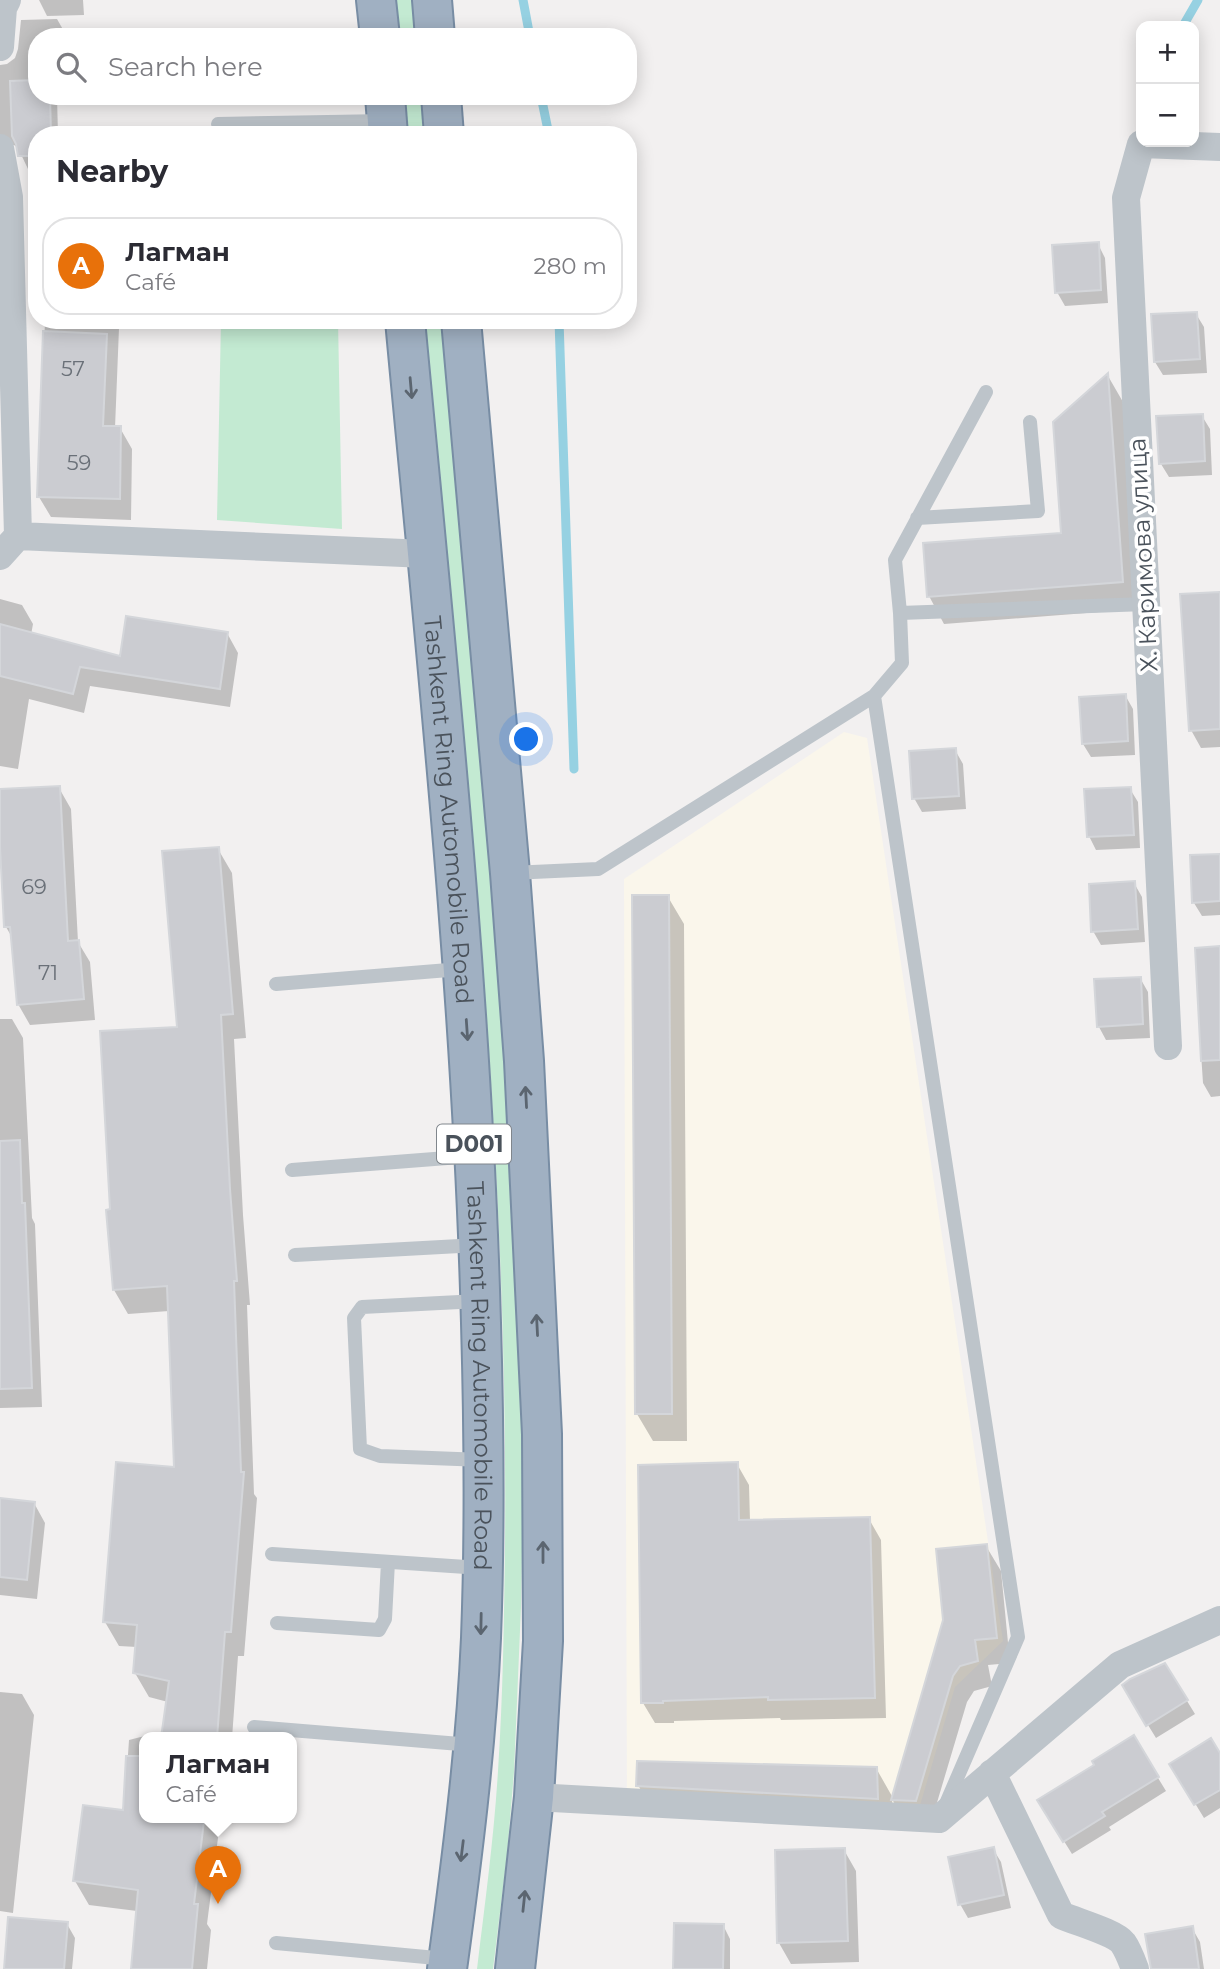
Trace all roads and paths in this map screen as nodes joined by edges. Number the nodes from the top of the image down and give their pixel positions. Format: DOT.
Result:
graph roads {
  1 [pos="7,0"];
  2 [pos="376,0"];
  3 [pos="432,0"];
  4 [pos="379,28"];
  5 [pos="434,28"];
  6 [pos="0,47"];
  7 [pos="442,105"];
  8 [pos="387,117"];
  9 [pos="218,124"];
  10 [pos="443,126"];
  11 [pos="1220,146"];
  12 [pos="0,148"];
  13 [pos="406,329"];
  14 [pos="462,329"];
  15 [pos="986,392"];
  16 [pos="1030,422"];
  17 [pos="917,518"];
  18 [pos="9,546"];
  19 [pos="426,554"];
  20 [pos="1146,604"];
  21 [pos="900,613"];
  22 [pos="874,696"];
  23 [pos="510,873"];
  24 [pos="463,969"];
  25 [pos="276,984"];
  26 [pos="1168,1046"];
  27 [pos="475,1156"];
  28 [pos="292,1170"];
  29 [pos="479,1245"];
  30 [pos="295,1255"];
  31 [pos="480,1301"];
  32 [pos="484,1460"];
  33 [pos="272,1554"];
  34 [pos="388,1562"];
  35 [pos="482,1568"];
  36 [pos="1220,1620"];
  37 [pos="277,1623"];
  38 [pos="254,1727"];
  39 [pos="473,1745"];
  40 [pos="992,1773"];
  41 [pos="534,1797"];
  42 [pos="939,1819"];
  43 [pos="275,1943"];
  44 [pos="447,1964"];
  45 [pos="515,1969"];
  46 [pos="1135,1969"];
  1 -- 6 [label="street"];
  2 -- 4 [label="highway"];
  3 -- 5 [label="highway"];
  7 -- 10 [label="highway"];
  8 -- 9 [label="lane"];
  11 -- 20 [label="street, Х. Каримова улица"];
  12 -- 18 [label="street"];
  13 -- 19 [label="highway, Tashkent Ring Automobile Road / D001, one-way"];
  14 -- 23 [label="highway, D001"];
  15 -- 17 [label="lane"];
  16 -- 17 [label="lane"];
  17 -- 21 [label="lane"];
  18 -- 19 [label="street"];
  19 -- 24 [label="highway, Tashkent Ring Automobile Road / D001"];
  20 -- 21 [label="lane"];
  20 -- 26 [label="street, Х. Каримова улица"];
  21 -- 22 [label="lane"];
  22 -- 23 [label="lane"];
  22 -- 42 [label="lane"];
  41 -- 23 [label="highway, D001, one-way"];
  24 -- 25 [label="lane"];
  24 -- 27 [label="highway, Tashkent Ring Automobile Road / D001, one-way"];
  27 -- 28 [label="lane"];
  27 -- 29 [label="highway, Tashkent Ring Automobile Road / D001"];
  29 -- 30 [label="lane"];
  29 -- 31 [label="highway, Tashkent Ring Automobile Road / D001"];
  31 -- 32 [label="highway, Tashkent Ring Automobile Road / D001"];
  31 -- 32 [label="lane"];
  32 -- 35 [label="highway, Tashkent Ring Automobile Road / D001"];
  33 -- 34 [label="lane"];
  34 -- 35 [label="lane"];
  34 -- 37 [label="lane"];
  35 -- 39 [label="highway, Tashkent Ring Automobile Road / D001, one-way"];
  36 -- 40 [label="street"];
  38 -- 39 [label="lane"];
  39 -- 44 [label="highway, Tashkent Ring Automobile Road / D001, one-way"];
  40 -- 42 [label="street"];
  40 -- 46 [label="street"];
  41 -- 42 [label="street"];
  45 -- 41 [label="highway, D001, one-way"];
  43 -- 44 [label="lane"];
}
